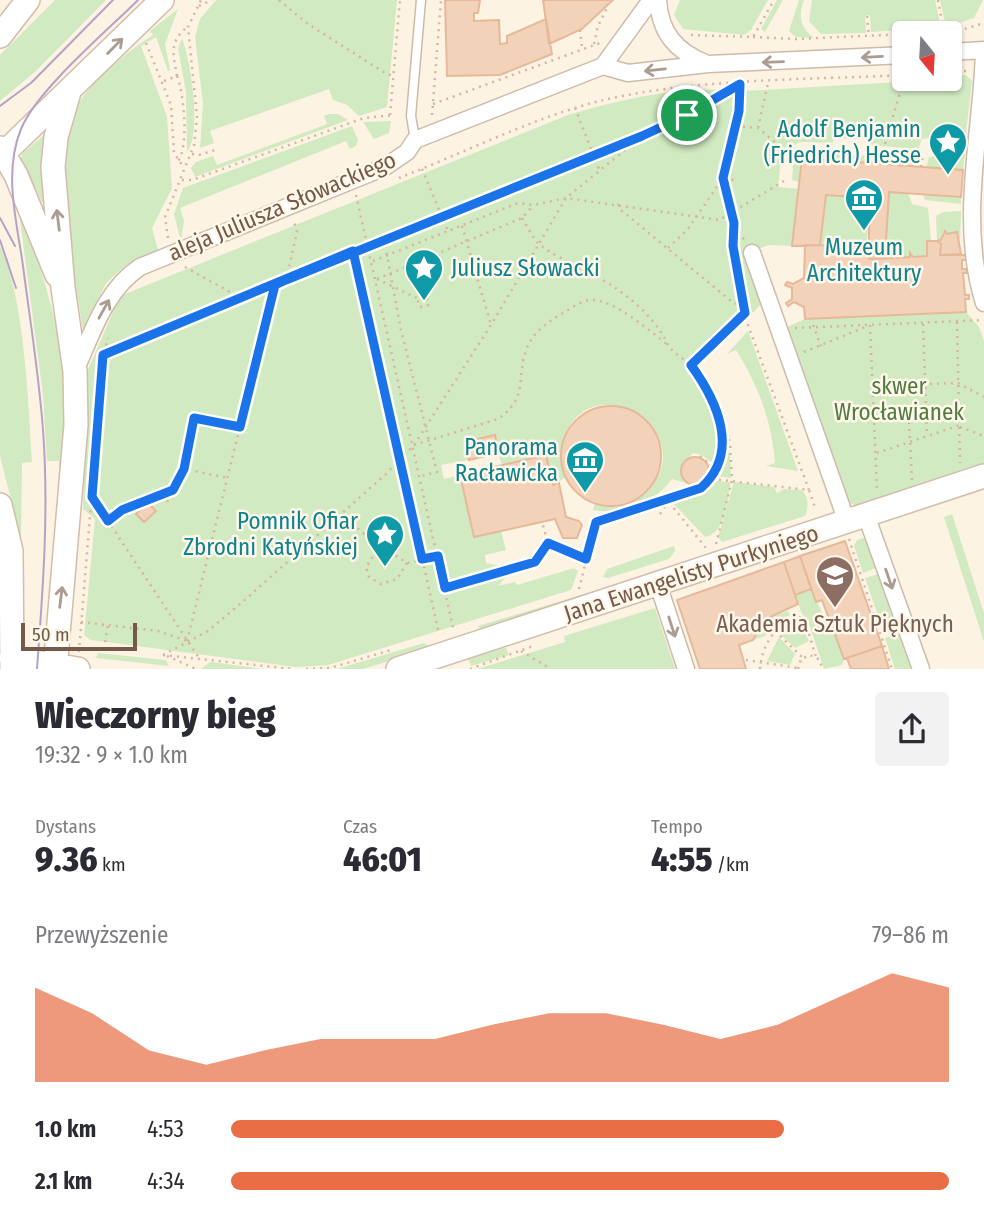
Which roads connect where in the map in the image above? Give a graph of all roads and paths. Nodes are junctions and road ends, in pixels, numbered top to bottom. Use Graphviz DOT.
graph roads {
  1 [pos="27,0"];
  2 [pos="162,0"];
  3 [pos="201,0"];
  4 [pos="212,0"];
  5 [pos="279,0"];
  6 [pos="400,0"];
  7 [pos="421,0"];
  8 [pos="442,0"];
  9 [pos="651,0"];
  10 [pos="658,0"];
  11 [pos="774,0"];
  12 [pos="938,0"];
  13 [pos="198,6"];
  14 [pos="607,8"];
  15 [pos="0,10"];
  16 [pos="867,16"];
  17 [pos="942,21"];
  18 [pos="0,23"];
  19 [pos="984,23"];
  20 [pos="188,27"];
  21 [pos="580,30"];
  22 [pos="962,30"];
  23 [pos="690,35"];
  24 [pos="892,35"];
  25 [pos="0,36"];
  26 [pos="753,37"];
  27 [pos="869,37"];
  28 [pos="146,43"];
  29 [pos="582,48"];
  30 [pos="984,50"];
  31 [pos="962,51"];
  32 [pos="892,56"];
  33 [pos="708,64"];
  34 [pos="603,66"];
  35 [pos="393,75"];
  36 [pos="177,76"];
  37 [pos="892,76"];
  38 [pos="164,81"];
  39 [pos="768,82"];
  40 [pos="740,84"];
  41 [pos="900,91"];
  42 [pos="68,92"];
  43 [pos="433,104"];
  44 [pos="575,108"];
  45 [pos="432,115"];
  46 [pos="736,126"];
  47 [pos="758,128"];
  48 [pos="642,136"];
  49 [pos="415,140"];
  50 [pos="215,150"];
  51 [pos="1,153"];
  52 [pos="788,153"];
  53 [pos="192,154"];
  54 [pos="593,154"];
  55 [pos="923,154"];
  56 [pos="178,161"];
  57 [pos="879,164"];
  58 [pos="921,167"];
  59 [pos="184,169"];
  60 [pos="422,169"];
  61 [pos="599,169"];
  62 [pos="723,178"];
  63 [pos="180,180"];
  64 [pos="738,181"];
  65 [pos="784,181"];
  66 [pos="389,182"];
  67 [pos="367,191"];
  68 [pos="566,198"];
  69 [pos="618,204"];
  70 [pos="534,205"];
  71 [pos="730,214"];
  72 [pos="442,215"];
  73 [pos="696,217"];
  74 [pos="522,218"];
  75 [pos="293,221"];
  76 [pos="734,223"];
  77 [pos="462,226"];
  78 [pos="448,231"];
  79 [pos="168,237"];
  80 [pos="384,238"];
  81 [pos="466,240"];
  82 [pos="538,243"];
  83 [pos="368,244"];
  84 [pos="668,248"];
  85 [pos="353,251"];
  86 [pos="751,253"];
  87 [pos="387,256"];
  88 [pos="373,261"];
  89 [pos="184,266"];
  90 [pos="390,273"];
  91 [pos="377,279"];
  92 [pos="286,280"];
  93 [pos="275,285"];
  94 [pos="393,286"];
  95 [pos="63,288"];
  96 [pos="240,298"];
  97 [pos="417,298"];
  98 [pos="984,303"];
  99 [pos="741,306"];
  100 [pos="745,313"];
  101 [pos="983,321"];
  102 [pos="957,323"];
  103 [pos="923,324"];
  104 [pos="492,325"];
  105 [pos="813,325"];
  106 [pos="869,325"];
  107 [pos="984,329"];
  108 [pos="110,331"];
  109 [pos="779,332"];
  110 [pos="669,346"];
  111 [pos="821,346"];
  112 [pos="103,355"];
  113 [pos="788,357"];
  114 [pos="691,365"];
  115 [pos="75,371"];
  116 [pos="958,383"];
  117 [pos="925,384"];
  118 [pos="874,386"];
  119 [pos="984,397"];
  120 [pos="719,410"];
  121 [pos="909,422"];
  122 [pos="960,426"];
  123 [pos="240,427"];
  124 [pos="426,428"];
  125 [pos="927,436"];
  126 [pos="984,436"];
  127 [pos="429,440"];
  128 [pos="910,442"];
  129 [pos="414,444"];
  130 [pos="876,454"];
  131 [pos="700,456"];
  132 [pos="400,460"];
  133 [pos="961,467"];
  134 [pos="715,468"];
  135 [pos="184,469"];
  136 [pos="421,476"];
  137 [pos="984,476"];
  138 [pos="228,478"];
  139 [pos="712,478"];
  140 [pos="732,480"];
  141 [pos="913,483"];
  142 [pos="173,490"];
  143 [pos="809,490"];
  144 [pos="92,497"];
  145 [pos="668,501"];
  146 [pos="167,502"];
  147 [pos="0,505"];
  148 [pos="342,514"];
  149 [pos="818,514"];
  150 [pos="659,516"];
  151 [pos="859,517"];
  152 [pos="108,521"];
  153 [pos="542,522"];
  154 [pos="548,543"];
  155 [pos="716,547"];
  156 [pos="707,550"];
  157 [pos="382,554"];
  158 [pos="438,556"];
  159 [pos="422,559"];
  160 [pos="586,559"];
  161 [pos="407,563"];
  162 [pos="658,584"];
  163 [pos="445,588"];
  164 [pos="578,593"];
  165 [pos="80,622"];
  166 [pos="108,625"];
  167 [pos="454,630"];
  168 [pos="775,631"];
  169 [pos="428,639"];
  170 [pos="187,641"];
  171 [pos="80,646"];
  172 [pos="104,649"];
  173 [pos="521,651"];
  174 [pos="163,655"];
  175 [pos="816,657"];
  176 [pos="6,658"];
  177 [pos="803,658"];
  178 [pos="199,659"];
  179 [pos="396,659"];
  180 [pos="746,660"];
  181 [pos="760,662"];
  182 [pos="55,667"];
  183 [pos="798,668"];
  184 [pos="78,669"];
  185 [pos="196,669"];
  186 [pos="292,669"];
  187 [pos="306,669"];
  188 [pos="551,669"];
  189 [pos="686,669"];
  190 [pos="760,669"];
  191 [pos="822,669"];
  192 [pos="892,669"];
  193 [pos="921,669"];
  1 -- 15 [label="main road"];
  1 -- 18 [label="main road"];
  1 -- 25 [label="main road"];
  42 -- 2 [label="main road, one-way"];
  3 -- 13 [label="path"];
  4 -- 13 [label="path"];
  5 -- 35 [label="path"];
  6 -- 35 [label="path"];
  7 -- 49 [label="lane"];
  8 -- 43 [label="path"];
  9 -- 34 [label="street"];
  10 -- 33 [label="street"];
  11 -- 26 [label="path"];
  12 -- 17 [label="path"];
  13 -- 20 [label="path"];
  14 -- 29 [label="path"];
  16 -- 27 [label="path"];
  19 -- 22 [label="path"];
  20 -- 36 [label="path"];
  20 -- 53 [label="path"];
  21 -- 29 [label="path"];
  23 -- 26 [label="path"];
  24 -- 27 [label="path"];
  26 -- 27 [label="path"];
  28 -- 38 [label="path"];
  29 -- 43 [label="path"];
  30 -- 31 [label="street"];
  30 -- 98 [label="street"];
  32 -- 33 [label="street, one-way"];
  33 -- 34 [label="street, one-way"];
  34 -- 49 [label="street, aleja Juliusza Słowackiego"];
  35 -- 63 [label="path"];
  36 -- 38 [label="path"];
  36 -- 56 [label="path"];
  37 -- 39 [label="path"];
  38 -- 56 [label="path"];
  39 -- 40 [label="path"];
  39 -- 47 [label="path"];
  40 -- 44 [label="path"];
  40 -- 46 [label="path"];
  40 -- 48 [label="path"];
  41 -- 57 [label="path"];
  42 -- 51 [label="main road"];
  95 -- 42 [label="main road, one-way"];
  43 -- 45 [label="path"];
  44 -- 54 [label="path"];
  44 -- 60 [label="path"];
  46 -- 47 [label="path"];
  46 -- 62 [label="path"];
  47 -- 52 [label="path"];
  48 -- 54 [label="path"];
  48 -- 61 [label="path"];
  115 -- 49 [label="street, aleja Juliusza Słowackiego, one-way"];
  50 -- 53 [label="path"];
  51 -- 95 [label="main road"];
  53 -- 59 [label="path"];
  54 -- 61 [label="path"];
  54 -- 72 [label="path"];
  55 -- 58 [label="path"];
  56 -- 59 [label="path"];
  59 -- 63 [label="path"];
  60 -- 66 [label="path"];
  60 -- 72 [label="path"];
  61 -- 68 [label="path"];
  62 -- 64 [label="path"];
  62 -- 71 [label="path"];
  62 -- 73 [label="path"];
  63 -- 79 [label="path"];
  65 -- 71 [label="path"];
  67 -- 83 [label="path"];
  68 -- 69 [label="path"];
  68 -- 70 [label="path"];
  68 -- 82 [label="path"];
  69 -- 73 [label="path"];
  69 -- 84 [label="path"];
  70 -- 74 [label="path"];
  70 -- 77 [label="path"];
  71 -- 73 [label="path"];
  71 -- 76 [label="path"];
  72 -- 78 [label="path"];
  72 -- 80 [label="path"];
  73 -- 84 [label="path"];
  74 -- 81 [label="path"];
  74 -- 82 [label="path"];
  75 -- 92 [label="path"];
  76 -- 86 [label="path"];
  76 -- 99 [label="path"];
  77 -- 78 [label="path"];
  77 -- 81 [label="path"];
  78 -- 87 [label="path"];
  80 -- 83 [label="path"];
  80 -- 87 [label="path"];
  81 -- 90 [label="path"];
  81 -- 104 [label="path"];
  82 -- 104 [label="path"];
  82 -- 110 [label="path"];
  83 -- 85 [label="path"];
  83 -- 88 [label="path"];
  84 -- 99 [label="path"];
  85 -- 92 [label="path"];
  85 -- 132 [label="path"];
  86 -- 109 [label="street"];
  87 -- 88 [label="path"];
  87 -- 90 [label="path"];
  88 -- 91 [label="path"];
  89 -- 96 [label="path"];
  90 -- 91 [label="path"];
  90 -- 94 [label="path"];
  91 -- 94 [label="path"];
  91 -- 129 [label="path"];
  92 -- 93 [label="path"];
  93 -- 96 [label="path"];
  93 -- 123 [label="path"];
  94 -- 97 [label="path"];
  94 -- 124 [label="path"];
  95 -- 115 [label="main road"];
  96 -- 112 [label="path"];
  99 -- 100 [label="path"];
  100 -- 114 [label="path"];
  100 -- 143 [label="path"];
  101 -- 102 [label="path"];
  101 -- 107 [label="path"];
  102 -- 103 [label="path"];
  102 -- 116 [label="path"];
  103 -- 106 [label="path"];
  103 -- 117 [label="path"];
  104 -- 124 [label="path"];
  105 -- 106 [label="path"];
  105 -- 109 [label="path"];
  105 -- 111 [label="path"];
  106 -- 111 [label="path"];
  106 -- 118 [label="path"];
  108 -- 112 [label="path"];
  109 -- 113 [label="street"];
  110 -- 114 [label="path"];
  110 -- 127 [label="path"];
  111 -- 113 [label="path"];
  112 -- 144 [label="path"];
  113 -- 151 [label="street"];
  114 -- 120 [label="path"];
  182 -- 115 [label="main road, one-way"];
  116 -- 117 [label="path"];
  116 -- 119 [label="path"];
  116 -- 122 [label="path"];
  117 -- 118 [label="path"];
  117 -- 125 [label="path"];
  118 -- 130 [label="path"];
  120 -- 134 [label="path"];
  120 -- 140 [label="path"];
  121 -- 128 [label="path"];
  122 -- 125 [label="path"];
  122 -- 126 [label="path"];
  122 -- 133 [label="path"];
  123 -- 135 [label="path"];
  123 -- 138 [label="path"];
  124 -- 127 [label="path"];
  124 -- 129 [label="path"];
  125 -- 128 [label="path"];
  127 -- 129 [label="path"];
  127 -- 136 [label="path"];
  128 -- 130 [label="path"];
  128 -- 141 [label="path"];
  129 -- 132 [label="path"];
  129 -- 136 [label="path"];
  130 -- 151 [label="path"];
  131 -- 134 [label="path"];
  132 -- 148 [label="path"];
  132 -- 159 [label="path"];
  134 -- 139 [label="path"];
  135 -- 138 [label="path"];
  135 -- 142 [label="path"];
  136 -- 158 [label="path"];
  137 -- 151 [label="main road, Jana Ewangelisty Purkyniego"];
  138 -- 170 [label="path"];
  139 -- 140 [label="path"];
  139 -- 145 [label="path"];
  140 -- 143 [label="path"];
  140 -- 155 [label="path"];
  142 -- 146 [label="path"];
  142 -- 152 [label="path"];
  143 -- 149 [label="path"];
  144 -- 152 [label="path"];
  144 -- 165 [label="path"];
  145 -- 150 [label="path"];
  145 -- 156 [label="path"];
  145 -- 160 [label="path"];
  147 -- 176 [label="main road"];
  148 -- 157 [label="path"];
  148 -- 170 [label="path"];
  151 -- 162 [label="main road, Jana Ewangelisty Purkyniego"];
  151 -- 192 [label="path"];
  151 -- 193 [label="street, one-way"];
  152 -- 170 [label="path"];
  153 -- 154 [label="path"];
  154 -- 160 [label="path"];
  154 -- 163 [label="path"];
  157 -- 161 [label="path"];
  157 -- 161 [label="path"];
  158 -- 159 [label="path"];
  158 -- 163 [label="path"];
  159 -- 161 [label="path"];
  159 -- 169 [label="path"];
  160 -- 164 [label="path"];
  162 -- 179 [label="main road, Jana Ewangelisty Purkyniego"];
  162 -- 189 [label="street, one-way"];
  163 -- 167 [label="path"];
  165 -- 166 [label="path"];
  165 -- 171 [label="path"];
  166 -- 170 [label="path"];
  166 -- 172 [label="path"];
  168 -- 175 [label="path"];
  168 -- 177 [label="path"];
  168 -- 181 [label="path"];
  170 -- 174 [label="path"];
  170 -- 178 [label="path"];
  173 -- 188 [label="path"];
  174 -- 178 [label="path"];
  174 -- 185 [label="path"];
  175 -- 177 [label="path"];
  175 -- 191 [label="path"];
  176 -- 182 [label="main road"];
  177 -- 183 [label="path"];
  178 -- 186 [label="path"];
  179 -- 187 [label="path"];
  180 -- 181 [label="path"];
  181 -- 183 [label="path"];
  181 -- 190 [label="path"];
  182 -- 184 [label="main road"];
}
